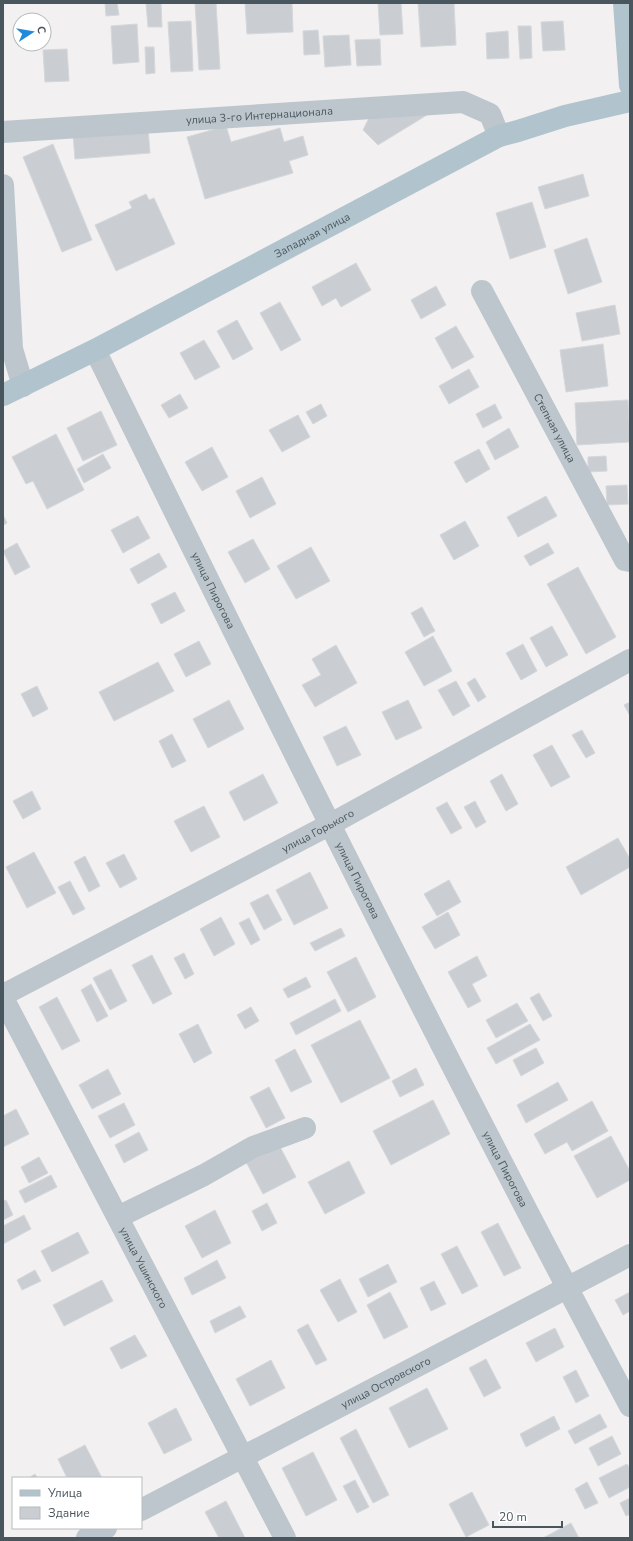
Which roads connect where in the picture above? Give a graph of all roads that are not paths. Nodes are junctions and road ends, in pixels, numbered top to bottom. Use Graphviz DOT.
graph roads {
  1 [pos="624,3"];
  2 [pos="630,85"];
  3 [pos="630,100"];
  4 [pos="3,132"];
  5 [pos="499,136"];
  6 [pos="3,185"];
  7 [pos="482,291"];
  8 [pos="95,350"];
  9 [pos="23,386"];
  10 [pos="3,396"];
  11 [pos="630,561"];
  12 [pos="630,660"];
  13 [pos="329,825"];
  14 [pos="3,996"];
  15 [pos="305,1128"];
  16 [pos="118,1217"];
  17 [pos="630,1255"];
  18 [pos="567,1288"];
  19 [pos="630,1406"];
  20 [pos="243,1456"];
  21 [pos="142,1509"];
  22 [pos="104,1529"];
  23 [pos="87,1538"];
  24 [pos="285,1538"];
  1 -- 2 [label="main road"];
  3 -- 5 [label="main road, Западная улица"];
  4 -- 5 [label="street, улица 3-го Интернационала"];
  5 -- 8 [label="main road, Западная улица"];
  6 -- 9 [label="street"];
  7 -- 11 [label="street, Степная улица"];
  8 -- 9 [label="main road, Западная улица"];
  8 -- 13 [label="street, улица Пирогова"];
  9 -- 10 [label="main road, Западная улица"];
  12 -- 13 [label="street, улица Горького"];
  13 -- 14 [label="street, улица Горького"];
  13 -- 18 [label="street, улица Пирогова"];
  14 -- 16 [label="street, улица Ушинского"];
  15 -- 16 [label="street"];
  16 -- 20 [label="street, улица Ушинского"];
  17 -- 18 [label="street, улица Островского"];
  18 -- 19 [label="street, улица Пирогова"];
  18 -- 20 [label="street, улица Островского"];
  20 -- 21 [label="street, улица Островского"];
  20 -- 24 [label="street, улица Ушинского"];
  22 -- 23 [label="street"];
}
